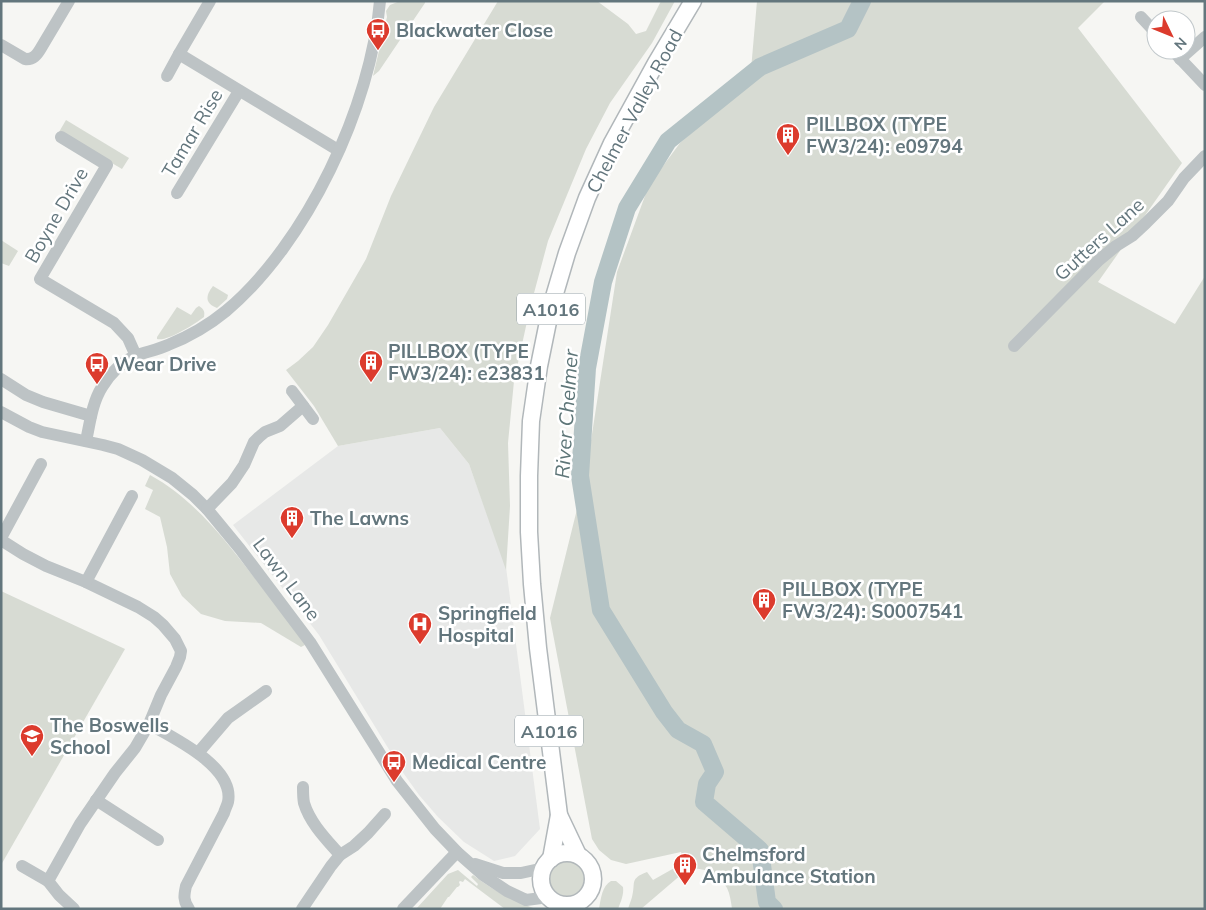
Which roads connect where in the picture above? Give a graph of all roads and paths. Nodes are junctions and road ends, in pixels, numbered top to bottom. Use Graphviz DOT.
graph roads {
  1 [pos="69,1"];
  2 [pos="210,1"];
  3 [pos="380,1"];
  4 [pos="693,1"];
  5 [pos="1141,17"];
  6 [pos="1146,22"];
  7 [pos="1,45"];
  8 [pos="179,54"];
  9 [pos="1182,60"];
  10 [pos="167,76"];
  11 [pos="1205,85"];
  12 [pos="239,91"];
  13 [pos="61,137"];
  14 [pos="338,150"];
  15 [pos="1205,156"];
  16 [pos="178,193"];
  17 [pos="1014,346"];
  18 [pos="136,356"];
  19 [pos="1,379"];
  20 [pos="292,391"];
  21 [pos="303,406"];
  22 [pos="1,412"];
  23 [pos="91,416"];
  24 [pos="313,419"];
  25 [pos="86,441"];
  26 [pos="41,464"];
  27 [pos="132,496"];
  28 [pos="207,509"];
  29 [pos="1,539"];
  30 [pos="86,582"];
  31 [pos="266,691"];
  32 [pos="149,724"];
  33 [pos="198,752"];
  34 [pos="303,786"];
  35 [pos="96,800"];
  36 [pos="385,814"];
  37 [pos="559,815"];
  38 [pos="158,840"];
  39 [pos="457,852"];
  40 [pos="578,855"];
  41 [pos="340,856"];
  42 [pos="468,862"];
  43 [pos="547,864"];
  44 [pos="22,866"];
  45 [pos="48,881"];
  46 [pos="590,892"];
  47 [pos="554,902"];
  48 [pos="74,909"];
  49 [pos="189,909"];
  50 [pos="302,909"];
  51 [pos="403,909"];
  52 [pos="591,909"];
  1 -- 7 [label="street"];
  2 -- 8 [label="street"];
  3 -- 14 [label="street"];
  4 -- 37 [label="main road, Chelmer Valley Road / A1016"];
  5 -- 6 [label="street"];
  8 -- 10 [label="street"];
  8 -- 12 [label="street, Tamar Rise"];
  9 -- 11 [label="street"];
  12 -- 14 [label="street, Tamar Rise"];
  12 -- 16 [label="street, Tamar Rise"];
  13 -- 18 [label="street, Boyne Drive"];
  14 -- 18 [label="street"];
  15 -- 17 [label="street, Gutters Lane"];
  18 -- 23 [label="street"];
  19 -- 23 [label="street"];
  20 -- 21 [label="street"];
  21 -- 24 [label="street"];
  21 -- 28 [label="street"];
  22 -- 25 [label="street, Lawn Lane"];
  23 -- 25 [label="street"];
  25 -- 28 [label="street, Lawn Lane"];
  26 -- 29 [label="street"];
  27 -- 30 [label="street"];
  28 -- 39 [label="street, Lawn Lane"];
  29 -- 30 [label="street"];
  30 -- 32 [label="street"];
  31 -- 33 [label="street"];
  32 -- 33 [label="street"];
  32 -- 35 [label="street"];
  33 -- 49 [label="street"];
  34 -- 41 [label="street"];
  35 -- 38 [label="street"];
  35 -- 45 [label="street"];
  36 -- 41 [label="street"];
  37 -- 40 [label="main road, Chelmer Valley Road / A1016"];
  37 -- 43 [label="main road, Chelmer Valley Road / A1016"];
  39 -- 42 [label="street, Lawn Lane"];
  39 -- 51 [label="street"];
  40 -- 43 [label="main road"];
  40 -- 46 [label="main road, A1016"];
  41 -- 50 [label="street"];
  42 -- 43 [label="street, Lawn Lane"];
  42 -- 47 [label="street, Lawn Lane"];
  43 -- 47 [label="main road, A1016"];
  44 -- 45 [label="street"];
  45 -- 48 [label="street"];
  46 -- 47 [label="main road"];
  46 -- 52 [label="main road, A1016"];
}
